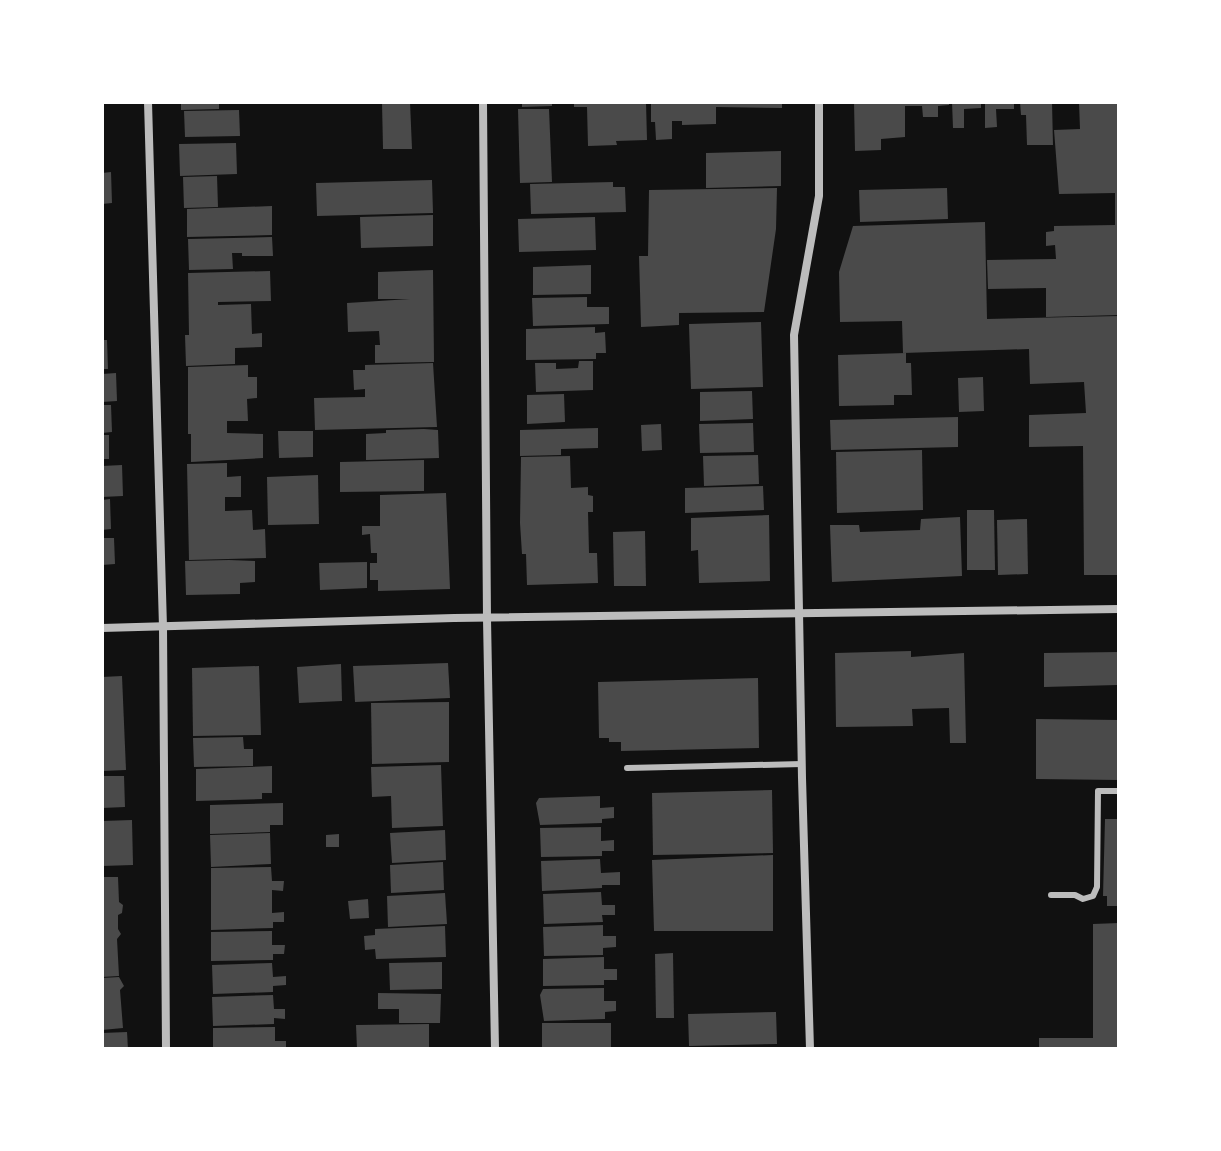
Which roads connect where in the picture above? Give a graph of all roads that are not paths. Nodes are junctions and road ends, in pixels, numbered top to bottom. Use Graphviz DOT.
graph roads {
  1 [pos="148,102"];
  2 [pos="483,102"];
  3 [pos="819,102"];
  4 [pos="1119,609"];
  5 [pos="799,613"];
  6 [pos="487,619"];
  7 [pos="163,627"];
  8 [pos="102,628"];
  9 [pos="802,764"];
  10 [pos="627,768"];
  11 [pos="1119,791"];
  12 [pos="1051,895"];
  13 [pos="166,1049"];
  14 [pos="495,1049"];
  15 [pos="810,1049"];
  1 -- 7 [label="street"];
  2 -- 6 [label="street"];
  3 -- 5 [label="street"];
  4 -- 5 [label="street"];
  5 -- 6 [label="street"];
  5 -- 9 [label="street"];
  6 -- 7 [label="street"];
  6 -- 14 [label="street"];
  7 -- 8 [label="street"];
  7 -- 13 [label="street"];
  9 -- 10 [label="lane"];
  9 -- 15 [label="street"];
  11 -- 12 [label="lane"];
}
